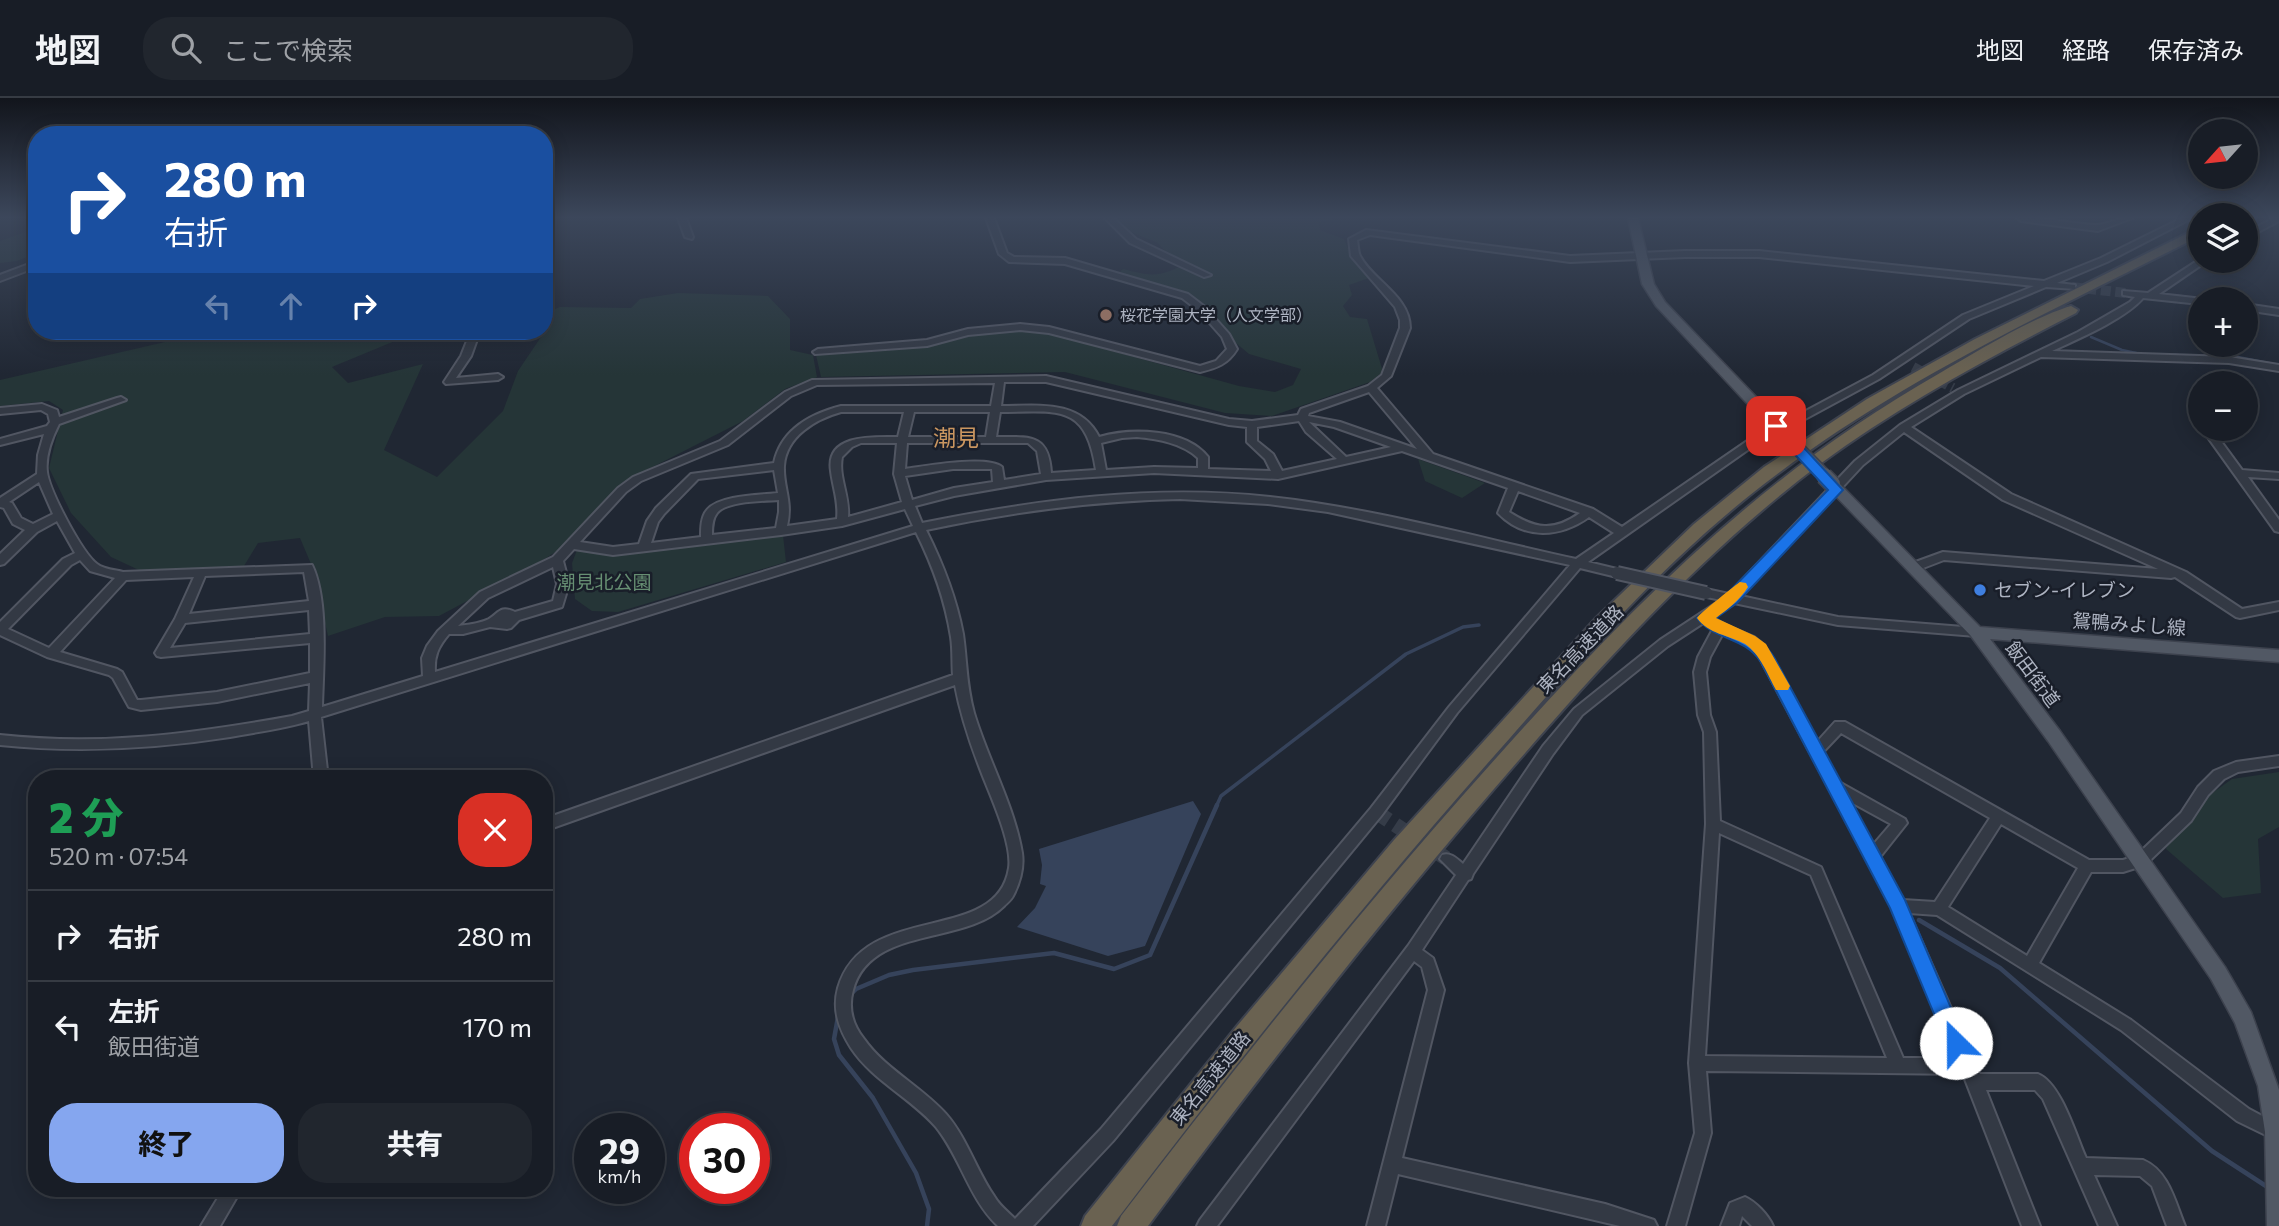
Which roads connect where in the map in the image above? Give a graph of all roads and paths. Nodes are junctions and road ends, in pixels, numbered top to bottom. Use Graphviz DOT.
graph roads {
  1 [pos="19,271"];
  2 [pos="1098,271"];
  3 [pos="1198,271"];
  4 [pos="1368,271"];
  5 [pos="1645,271"];
  6 [pos="1929,271"];
  7 [pos="2075,271"];
  8 [pos="2120,271"];
  9 [pos="2148,271"];
  10 [pos="2187,271"];
  11 [pos="1207,275"];
  12 [pos="0,278"];
  13 [pos="2045,282"];
  14 [pos="2072,287"];
  15 [pos="2126,293"];
  16 [pos="2146,296"];
  17 [pos="2188,300"];
  18 [pos="2258,309"];
  19 [pos="2279,312"];
  20 [pos="472,340"];
  21 [pos="818,352"];
  22 [pos="2037,353"];
  23 [pos="1899,360"];
  24 [pos="1913,367"];
  25 [pos="2279,368"];
  26 [pos="498,377"];
  27 [pos="1000,379"];
  28 [pos="1371,388"];
  29 [pos="121,400"];
  30 [pos="910,410"];
  31 [pos="996,410"];
  32 [pos="0,411"];
  33 [pos="1302,418"];
  34 [pos="1252,424"];
  35 [pos="53,425"];
  36 [pos="1776,426"];
  37 [pos="1903,427"];
  38 [pos="991,439"];
  39 [pos="902,440"];
  40 [pos="1097,441"];
  41 [pos="2215,441"];
  42 [pos="0,442"];
  43 [pos="1403,447"];
  44 [pos="1428,455"];
  45 [pos="1343,460"];
  46 [pos="779,466"];
  47 [pos="1202,470"];
  48 [pos="1101,471"];
  49 [pos="900,473"];
  50 [pos="2238,473"];
  51 [pos="43,475"];
  52 [pos="1278,476"];
  53 [pos="2279,476"];
  54 [pos="1046,477"];
  55 [pos="999,484"];
  56 [pos="1515,485"];
  57 [pos="1834,487"];
  58 [pos="782,496"];
  59 [pos="0,503"];
  60 [pos="909,504"];
  61 [pos="1589,512"];
  62 [pos="59,515"];
  63 [pos="842,522"];
  64 [pos="921,527"];
  65 [pos="2279,527"];
  66 [pos="33,529"];
  67 [pos="781,531"];
  68 [pos="1621,532"];
  69 [pos="706,538"];
  70 [pos="574,545"];
  71 [pos="644,546"];
  72 [pos="82,555"];
  73 [pos="557,560"];
  74 [pos="0,561"];
  75 [pos="1577,564"];
  76 [pos="1914,567"];
  77 [pos="201,573"];
  78 [pos="2182,575"];
  79 [pos="123,576"];
  80 [pos="1706,593"];
  81 [pos="1731,599"];
  82 [pos="314,605"];
  83 [pos="2279,606"];
  84 [pos="1704,618"];
  85 [pos="181,619"];
  86 [pos="1720,628"];
  87 [pos="0,629"];
  88 [pos="446,630"];
  89 [pos="1976,632"];
  90 [pos="315,638"];
  91 [pos="51,654"];
  92 [pos="2279,656"];
  93 [pos="315,677"];
  94 [pos="429,678"];
  95 [pos="960,678"];
  96 [pos="315,715"];
  97 [pos="0,740"];
  98 [pos="1815,752"];
  99 [pos="2279,761"];
  100 [pos="320,770"];
  101 [pos="1833,785"];
  102 [pos="1999,816"];
  103 [pos="553,822"];
  104 [pos="1713,824"];
  105 [pos="1873,855"];
  106 [pos="1447,859"];
  107 [pos="2140,861"];
  108 [pos="2087,866"];
  109 [pos="1466,875"];
  110 [pos="1899,906"];
  111 [pos="1939,909"];
  112 [pos="1413,951"];
  113 [pos="2030,964"];
  114 [pos="1697,1063"];
  115 [pos="1898,1064"];
  116 [pos="1966,1066"];
  117 [pos="1975,1082"];
  118 [pos="2276,1132"];
  119 [pos="1392,1164"];
  120 [pos="2081,1166"];
  121 [pos="228,1197"];
  122 [pos="2279,1206"];
  123 [pos="210,1226"];
  124 [pos="1010,1226"];
  125 [pos="1021,1226"];
  126 [pos="1095,1226"];
  127 [pos="1131,1226"];
  128 [pos="1206,1226"];
  129 [pos="1376,1226"];
  130 [pos="1648,1226"];
  131 [pos="1676,1226"];
  132 [pos="1730,1226"];
  133 [pos="1764,1226"];
  134 [pos="2031,1226"];
  135 [pos="2108,1226"];
  136 [pos="2176,1226"];
  137 [pos="2278,1226"];
  1 -- 12 [label="street"];
  2 -- 21 [label="street"];
  3 -- 11 [label="street"];
  4 -- 28 [label="street"];
  5 -- 36 [label="main road, 飯田街道"];
  6 -- 13 [label="street"];
  7 -- 13 [label="street"];
  8 -- 126 [label="highway, 東名高速道路"];
  9 -- 127 [label="highway, 東名高速道路"];
  10 -- 16 [label="street"];
  13 -- 14 [label="street"];
  13 -- 23 [label="street"];
  15 -- 16 [label="street"];
  16 -- 17 [label="street"];
  16 -- 22 [label="street"];
  18 -- 19 [label="street"];
  20 -- 26 [label="street"];
  22 -- 25 [label="street"];
  22 -- 37 [label="street"];
  23 -- 24 [label="street"];
  23 -- 36 [label="street"];
  27 -- 31 [label="street"];
  27 -- 34 [label="street"];
  27 -- 70 [label="street"];
  28 -- 33 [label="street"];
  28 -- 44 [label="street"];
  29 -- 35 [label="street"];
  30 -- 31 [label="street"];
  30 -- 39 [label="street"];
  30 -- 46 [label="street"];
  31 -- 38 [label="street"];
  31 -- 40 [label="street"];
  32 -- 35 [label="street"];
  33 -- 34 [label="street"];
  33 -- 43 [label="street"];
  33 -- 45 [label="street"];
  34 -- 52 [label="street"];
  35 -- 42 [label="street"];
  35 -- 51 [label="street"];
  36 -- 57 [label="main road, 飯田街道, bridge"];
  36 -- 68 [label="street"];
  37 -- 57 [label="street"];
  37 -- 78 [label="street"];
  38 -- 39 [label="street"];
  38 -- 54 [label="street"];
  39 -- 49 [label="street"];
  39 -- 63 [label="street"];
  40 -- 47 [label="street"];
  40 -- 48 [label="street"];
  41 -- 50 [label="street"];
  43 -- 44 [label="street"];
  43 -- 45 [label="street"];
  44 -- 56 [label="street"];
  45 -- 52 [label="street"];
  46 -- 58 [label="street"];
  46 -- 71 [label="street"];
  47 -- 48 [label="street"];
  47 -- 52 [label="street"];
  48 -- 54 [label="street"];
  49 -- 55 [label="street"];
  49 -- 60 [label="street"];
  50 -- 53 [label="street"];
  50 -- 65 [label="street"];
  51 -- 59 [label="street"];
  51 -- 62 [label="street"];
  54 -- 55 [label="street"];
  55 -- 60 [label="street"];
  56 -- 61 [label="street"];
  56 -- 61 [label="street"];
  57 -- 76 [label="main road, 飯田街道"];
  57 -- 81 [label="street"];
  58 -- 67 [label="street"];
  58 -- 69 [label="street"];
  59 -- 66 [label="street"];
  60 -- 63 [label="street"];
  60 -- 64 [label="street"];
  61 -- 68 [label="street"];
  62 -- 66 [label="street"];
  62 -- 72 [label="street"];
  63 -- 67 [label="street"];
  64 -- 75 [label="street"];
  64 -- 94 [label="street"];
  64 -- 95 [label="street"];
  66 -- 74 [label="street"];
  67 -- 69 [label="street"];
  68 -- 75 [label="street"];
  69 -- 71 [label="street"];
  70 -- 71 [label="street"];
  70 -- 73 [label="street"];
  72 -- 79 [label="street"];
  72 -- 87 [label="street"];
  73 -- 88 [label="street"];
  73 -- 88 [label="street"];
  75 -- 80 [label="street, bridge"];
  75 -- 125 [label="street"];
  76 -- 78 [label="street"];
  76 -- 89 [label="main road, 飯田街道"];
  77 -- 79 [label="street"];
  77 -- 82 [label="street"];
  77 -- 85 [label="street"];
  78 -- 83 [label="street"];
  79 -- 91 [label="street"];
  80 -- 81 [label="street"];
  81 -- 84 [label="street"];
  81 -- 89 [label="street"];
  82 -- 85 [label="street"];
  82 -- 90 [label="street"];
  84 -- 86 [label="street"];
  84 -- 109 [label="street"];
  85 -- 90 [label="street"];
  86 -- 98 [label="street"];
  86 -- 104 [label="street"];
  87 -- 91 [label="street"];
  88 -- 94 [label="street"];
  89 -- 92 [label="main road, 鴛鴨みよし線"];
  89 -- 107 [label="main road, 飯田街道"];
  90 -- 93 [label="street"];
  91 -- 93 [label="street"];
  93 -- 96 [label="street"];
  94 -- 96 [label="street"];
  95 -- 103 [label="street"];
  95 -- 124 [label="street"];
  96 -- 97 [label="street"];
  96 -- 100 [label="street"];
  98 -- 101 [label="street"];
  98 -- 102 [label="street"];
  99 -- 107 [label="street"];
  101 -- 105 [label="street"];
  101 -- 105 [label="street"];
  102 -- 108 [label="street"];
  102 -- 111 [label="street"];
  104 -- 114 [label="street"];
  104 -- 115 [label="street"];
  105 -- 110 [label="street"];
  106 -- 109 [label="street"];
  107 -- 108 [label="street"];
  107 -- 118 [label="main road, 飯田街道"];
  108 -- 113 [label="street"];
  109 -- 112 [label="street"];
  110 -- 111 [label="street"];
  110 -- 116 [label="street"];
  111 -- 113 [label="street"];
  112 -- 119 [label="street"];
  112 -- 128 [label="street"];
  113 -- 118 [label="street"];
  114 -- 115 [label="street"];
  114 -- 131 [label="street"];
  115 -- 116 [label="street"];
  116 -- 117 [label="street"];
  117 -- 120 [label="street"];
  117 -- 134 [label="street"];
  118 -- 122 [label="main road, 飯田街道"];
  119 -- 129 [label="street"];
  119 -- 130 [label="street"];
  120 -- 135 [label="street"];
  120 -- 136 [label="street"];
  121 -- 123 [label="street"];
  122 -- 137 [label="main road, 飯田街道"];
  132 -- 133 [label="street"];
}
